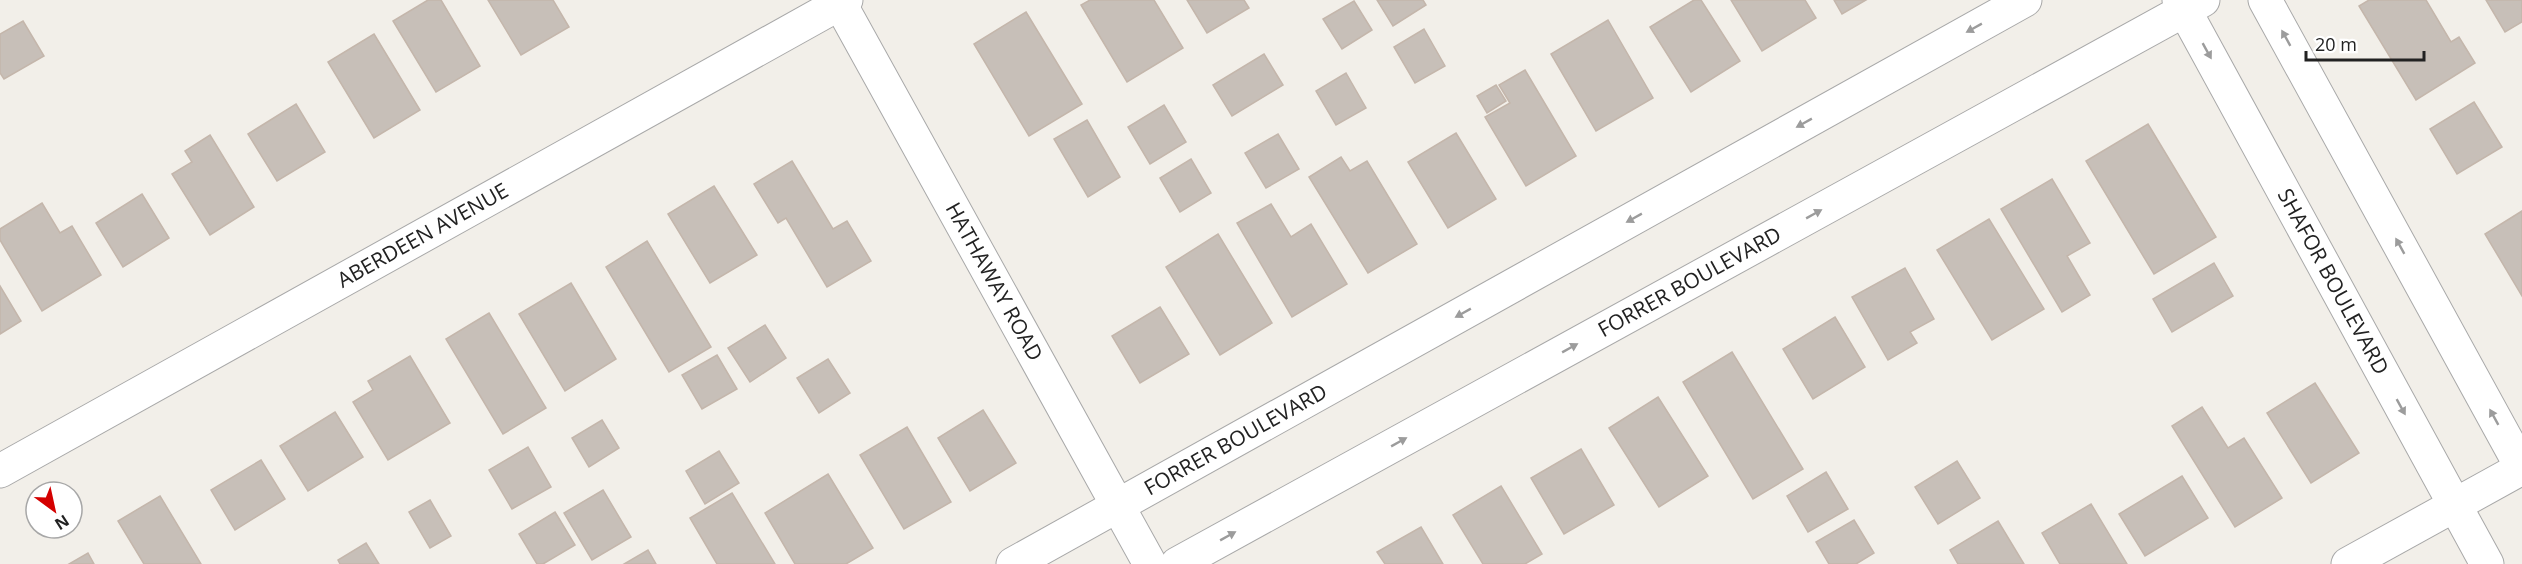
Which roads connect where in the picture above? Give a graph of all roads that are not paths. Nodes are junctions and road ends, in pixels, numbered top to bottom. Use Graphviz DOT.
graph roads {
  1 [pos="2025,0"];
  2 [pos="2265,0"];
  3 [pos="842,1"];
  4 [pos="2189,3"];
  5 [pos="2522,468"];
  6 [pos="0,471"];
  7 [pos="1118,505"];
  8 [pos="2454,505"];
  9 [pos="1013,564"];
  10 [pos="1150,564"];
  11 [pos="1177,564"];
  12 [pos="2348,564"];
  13 [pos="2487,564"];
  1 -- 7 [label="street, FORRER BOULEVARD, one-way"];
  5 -- 2 [label="street, one-way"];
  3 -- 6 [label="street, ABERDEEN AVENUE"];
  3 -- 7 [label="street, HATHAWAY ROAD"];
  4 -- 8 [label="street, SHAFOR BOULEVARD, one-way"];
  11 -- 4 [label="street, FORRER BOULEVARD, one-way"];
  5 -- 8 [label="street"];
  7 -- 9 [label="street, FORRER BOULEVARD"];
  7 -- 10 [label="street, HATHAWAY ROAD"];
  8 -- 12 [label="street"];
  8 -- 13 [label="street, SHAFOR BOULEVARD"];
}
